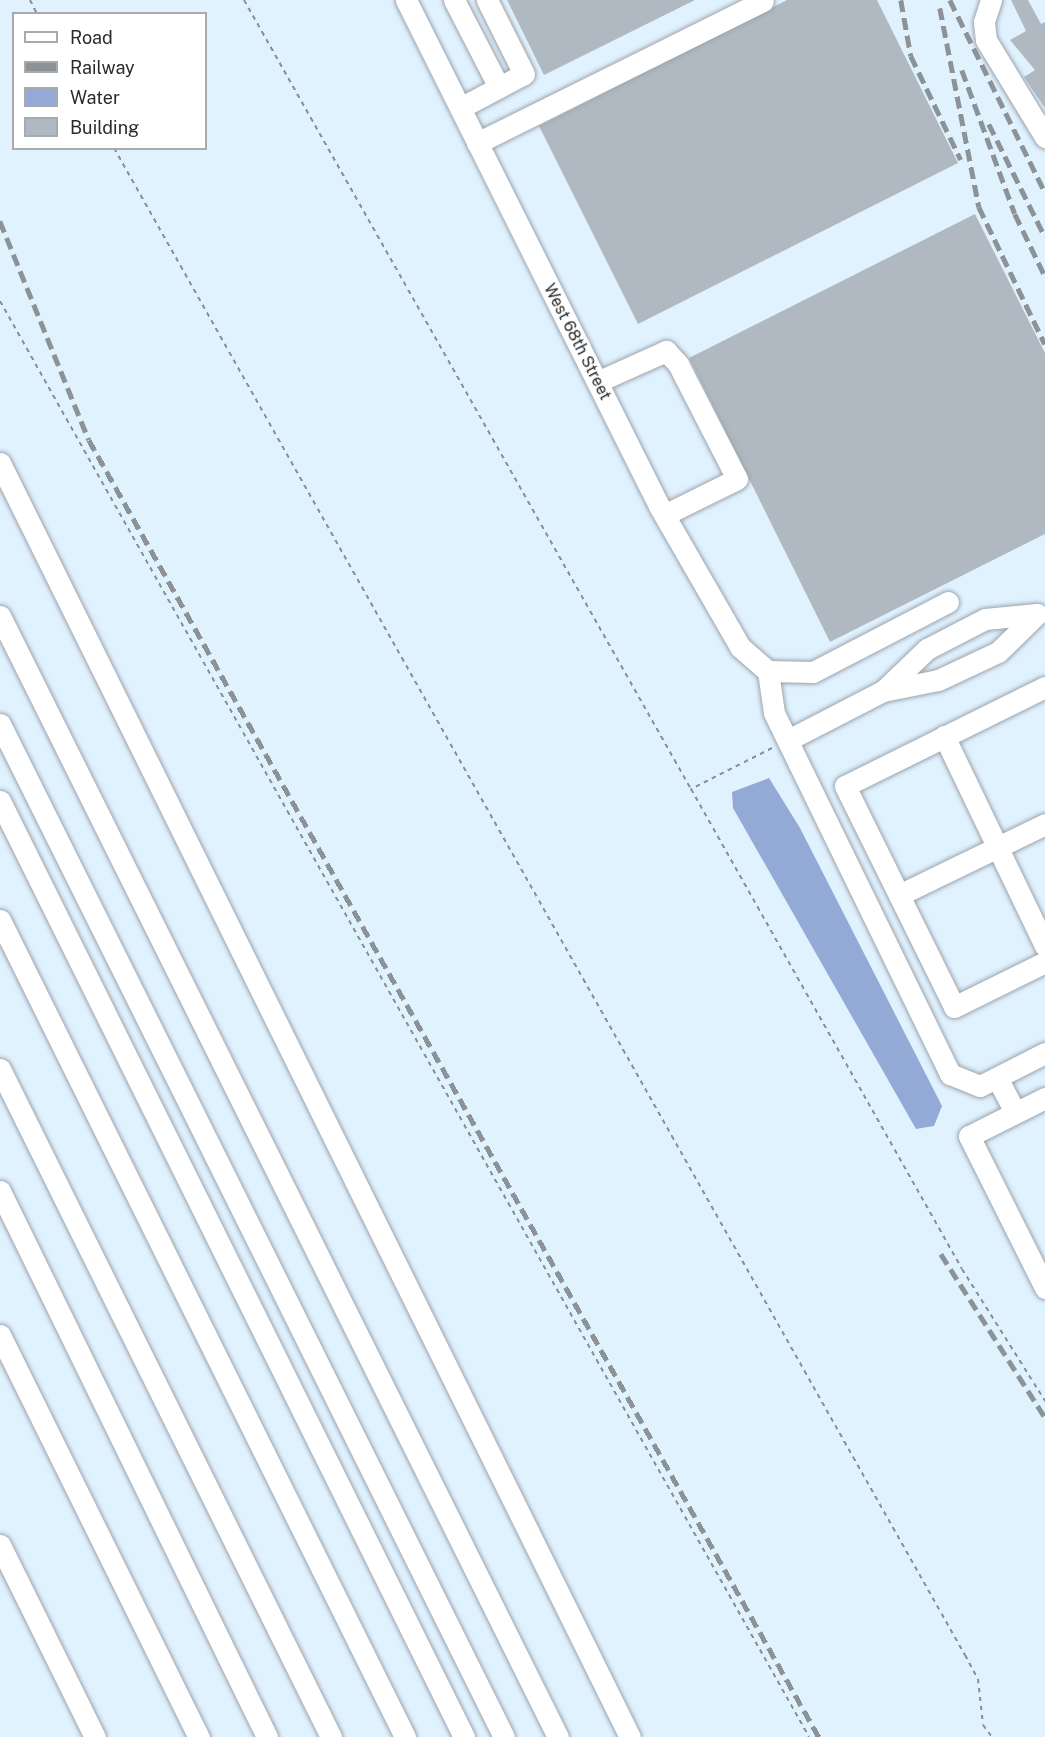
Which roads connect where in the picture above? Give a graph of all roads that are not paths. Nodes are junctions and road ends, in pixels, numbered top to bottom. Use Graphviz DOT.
graph roads {
  1 [pos="406,0"];
  2 [pos="454,0"];
  3 [pos="487,0"];
  4 [pos="991,0"];
  5 [pos="763,1"];
  6 [pos="499,87"];
  7 [pos="460,108"];
  8 [pos="1045,137"];
  9 [pos="477,143"];
  10 [pos="597,382"];
  11 [pos="2,474"];
  12 [pos="664,515"];
  13 [pos="948,602"];
  14 [pos="1041,612"];
  15 [pos="0,616"];
  16 [pos="768,671"];
  17 [pos="1045,687"];
  18 [pos="883,690"];
  19 [pos="0,724"];
  20 [pos="944,736"];
  21 [pos="788,740"];
  22 [pos="0,801"];
  23 [pos="1045,824"];
  24 [pos="998,847"];
  25 [pos="899,895"];
  26 [pos="0,920"];
  27 [pos="1045,946"];
  28 [pos="1045,962"];
  29 [pos="1045,1053"];
  30 [pos="0,1069"];
  31 [pos="997,1078"];
  32 [pos="1045,1098"];
  33 [pos="1015,1113"];
  34 [pos="0,1191"];
  35 [pos="1045,1288"];
  36 [pos="0,1335"];
  37 [pos="0,1545"];
  38 [pos="95,1737"];
  39 [pos="199,1737"];
  40 [pos="267,1737"];
  41 [pos="332,1737"];
  42 [pos="405,1737"];
  43 [pos="464,1737"];
  44 [pos="504,1737"];
  45 [pos="558,1737"];
  46 [pos="630,1737"];
  1 -- 7 [label="street, West 68th Street"];
  2 -- 6 [label="street"];
  3 -- 6 [label="street"];
  4 -- 8 [label="street"];
  5 -- 9 [label="street"];
  6 -- 7 [label="street"];
  7 -- 9 [label="street, West 68th Street"];
  9 -- 10 [label="street, West 68th Street"];
  10 -- 12 [label="street, West 68th Street"];
  10 -- 12 [label="street"];
  11 -- 46 [label="street"];
  12 -- 16 [label="street, West 68th Street"];
  13 -- 16 [label="street"];
  14 -- 18 [label="street"];
  14 -- 18 [label="street"];
  15 -- 45 [label="street"];
  16 -- 21 [label="street"];
  17 -- 20 [label="street"];
  18 -- 21 [label="street"];
  19 -- 44 [label="street"];
  20 -- 24 [label="street"];
  20 -- 25 [label="street"];
  21 -- 31 [label="street"];
  22 -- 43 [label="street"];
  23 -- 24 [label="street"];
  24 -- 25 [label="street"];
  24 -- 27 [label="street"];
  25 -- 28 [label="street"];
  26 -- 42 [label="street"];
  29 -- 31 [label="street"];
  30 -- 41 [label="street"];
  31 -- 33 [label="street"];
  32 -- 33 [label="street"];
  33 -- 35 [label="street"];
  34 -- 40 [label="street"];
  36 -- 39 [label="street"];
  37 -- 38 [label="street"];
}
